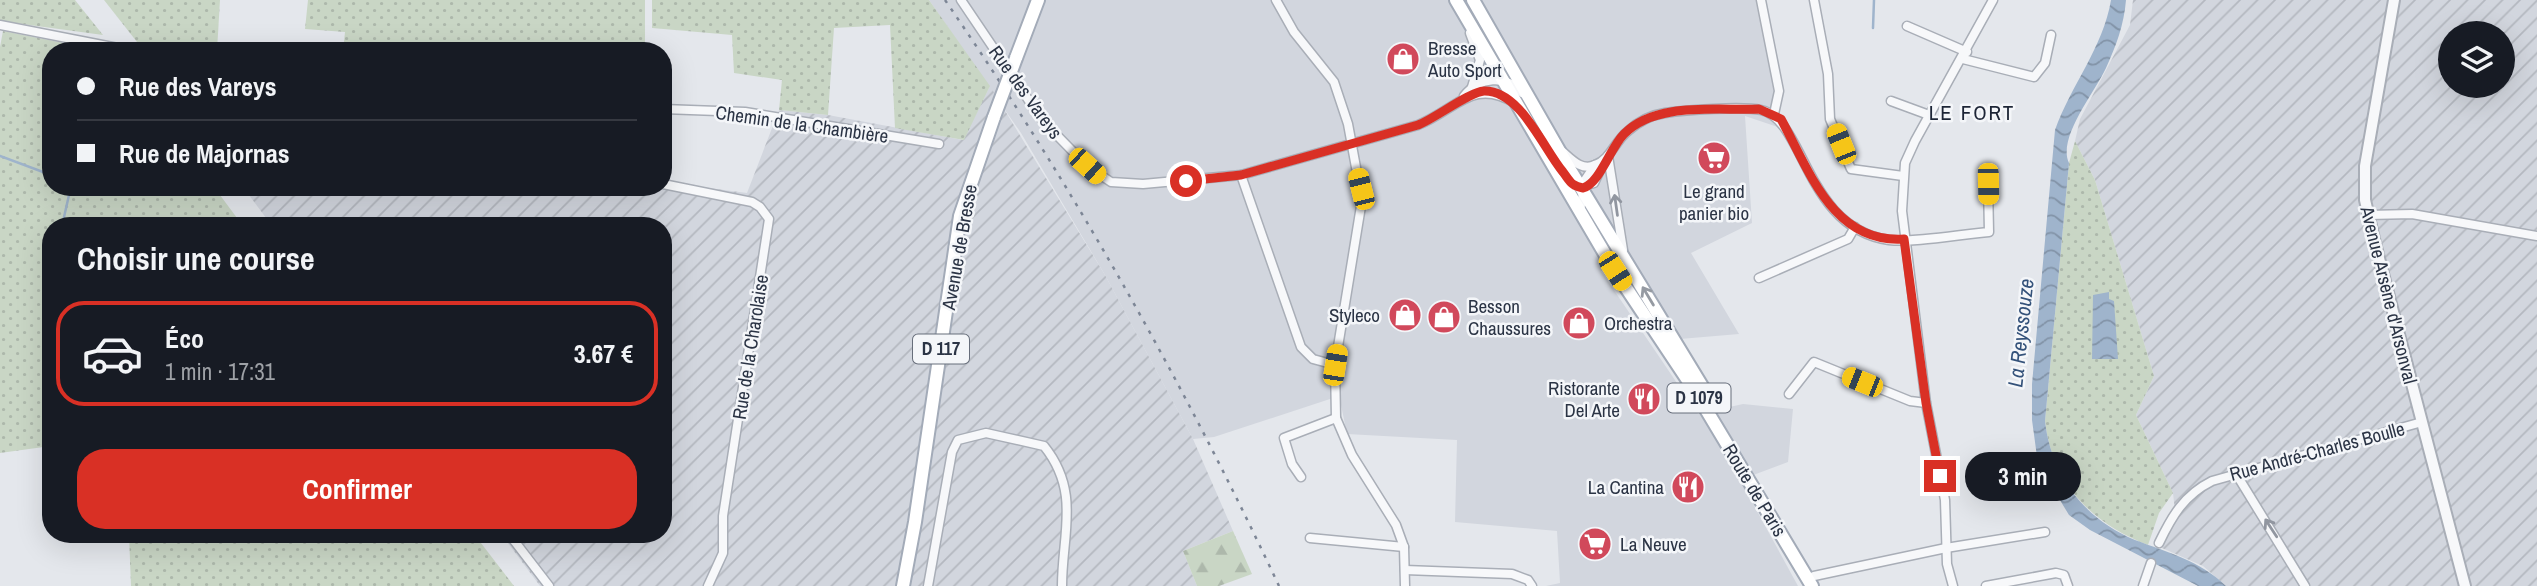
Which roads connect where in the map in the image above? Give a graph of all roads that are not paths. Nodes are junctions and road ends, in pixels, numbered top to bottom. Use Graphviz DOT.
graph roads {
  1 [pos="961,0"];
  2 [pos="1038,0"];
  3 [pos="1276,0"];
  4 [pos="1473,0"];
  5 [pos="1761,0"];
  6 [pos="1814,0"];
  7 [pos="1993,0"];
  8 [pos="2393,0"];
  9 [pos="1458,4"];
  10 [pos="0,25"];
  11 [pos="1907,26"];
  12 [pos="2051,35"];
  13 [pos="87,42"];
  14 [pos="1965,56"];
  15 [pos="1508,62"];
  16 [pos="1502,81"];
  17 [pos="1471,88"];
  18 [pos="1484,91"];
  19 [pos="1461,101"];
  20 [pos="1891,101"];
  21 [pos="1532,103"];
  22 [pos="1516,104"];
  23 [pos="672,109"];
  24 [pos="1774,114"];
  25 [pos="1929,115"];
  26 [pos="939,144"];
  27 [pos="1352,145"];
  28 [pos="1556,145"];
  29 [pos="1606,158"];
  30 [pos="1554,164"];
  31 [pos="1595,165"];
  32 [pos="1241,175"];
  33 [pos="1903,176"];
  34 [pos="1988,184"];
  35 [pos="672,186"];
  36 [pos="1583,188"];
  37 [pos="1580,212"];
  38 [pos="2368,215"];
  39 [pos="1855,227"];
  40 [pos="2537,236"];
  41 [pos="1904,239"];
  42 [pos="1624,255"];
  43 [pos="1759,278"];
  44 [pos="1335,365"];
  45 [pos="1789,394"];
  46 [pos="1926,403"];
  47 [pos="1336,418"];
  48 [pos="2422,422"];
  49 [pos="2235,472"];
  50 [pos="1301,477"];
  51 [pos="2045,532"];
  52 [pos="1310,538"];
  53 [pos="516,543"];
  54 [pos="2159,543"];
  55 [pos="1404,548"];
  56 [pos="1946,548"];
  57 [pos="2151,564"];
  58 [pos="1405,570"];
  59 [pos="1816,583"];
  60 [pos="549,586"];
  61 [pos="708,586"];
  62 [pos="902,586"];
  63 [pos="928,586"];
  64 [pos="1062,586"];
  65 [pos="1405,586"];
  66 [pos="1532,586"];
  67 [pos="1952,586"];
  68 [pos="1986,586"];
  69 [pos="2068,586"];
  70 [pos="2143,586"];
  71 [pos="2305,586"];
  72 [pos="2465,586"];
  1 -- 32 [label="street, Rue des Vareys"];
  2 -- 62 [label="main road, Avenue de Bresse / D 117, bridge"];
  3 -- 27 [label="street"];
  4 -- 15 [label="main road, Route de Paris / D 1079"];
  5 -- 24 [label="street"];
  6 -- 33 [label="street"];
  7 -- 14 [label="street"];
  8 -- 38 [label="street, Avenue Arsène d'Arsonval"];
  9 -- 16 [label="main road, Route de Paris / D 1079"];
  9 -- 17 [label="street, Rue des Vareys"];
  10 -- 13 [label="street"];
  11 -- 14 [label="street"];
  12 -- 14 [label="street"];
  14 -- 25 [label="street"];
  15 -- 16 [label="street"];
  15 -- 21 [label="main road, Route de Paris / D 1079"];
  16 -- 17 [label="street"];
  16 -- 18 [label="street, Rue des Vareys"];
  16 -- 21 [label="street"];
  16 -- 22 [label="main road, Route de Paris / D 1079"];
  17 -- 19 [label="street, Rue des Vareys"];
  18 -- 19 [label="street, Rue des Vareys"];
  18 -- 22 [label="street"];
  19 -- 27 [label="street, Rue des Vareys"];
  20 -- 25 [label="street"];
  21 -- 28 [label="main road, Route de Paris / D 1079"];
  22 -- 30 [label="main road, Route de Paris / D 1079"];
  23 -- 26 [label="street, Chemin de la Chambière"];
  24 -- 29 [label="street"];
  24 -- 39 [label="street"];
  25 -- 33 [label="street"];
  27 -- 32 [label="street, Rue des Vareys"];
  27 -- 44 [label="street"];
  28 -- 31 [label="street"];
  28 -- 36 [label="main road, Route de Paris / D 1079"];
  29 -- 31 [label="street"];
  29 -- 36 [label="street"];
  42 -- 29 [label="street, one-way"];
  30 -- 36 [label="street"];
  30 -- 37 [label="main road, Route de Paris / D 1079"];
  31 -- 36 [label="street"];
  32 -- 44 [label="street"];
  33 -- 41 [label="street"];
  34 -- 41 [label="street"];
  35 -- 61 [label="street, Rue de la Charolaise"];
  36 -- 37 [label="street"];
  36 -- 42 [label="main road, Route de Paris / D 1079"];
  37 -- 59 [label="main road, Route de Paris / D 1079"];
  38 -- 40 [label="street"];
  38 -- 48 [label="street, Avenue Arsène d'Arsonval"];
  39 -- 41 [label="street"];
  39 -- 43 [label="street"];
  41 -- 46 [label="street"];
  59 -- 42 [label="main road, Route de Paris / D 1079, one-way"];
  44 -- 47 [label="street"];
  45 -- 46 [label="street"];
  46 -- 56 [label="street"];
  47 -- 50 [label="street"];
  47 -- 55 [label="street"];
  48 -- 49 [label="street, Rue André-Charles Boulle"];
  48 -- 72 [label="street, Avenue Arsène d'Arsonval"];
  49 -- 54 [label="street, Rue André-Charles Boulle"];
  71 -- 49 [label="street, one-way"];
  51 -- 56 [label="street"];
  52 -- 55 [label="street"];
  53 -- 60 [label="street"];
  55 -- 58 [label="street"];
  56 -- 59 [label="street"];
  56 -- 67 [label="street"];
  57 -- 70 [label="street"];
  58 -- 65 [label="street"];
  58 -- 66 [label="street"];
  63 -- 64 [label="street"];
  68 -- 69 [label="street"];
}
